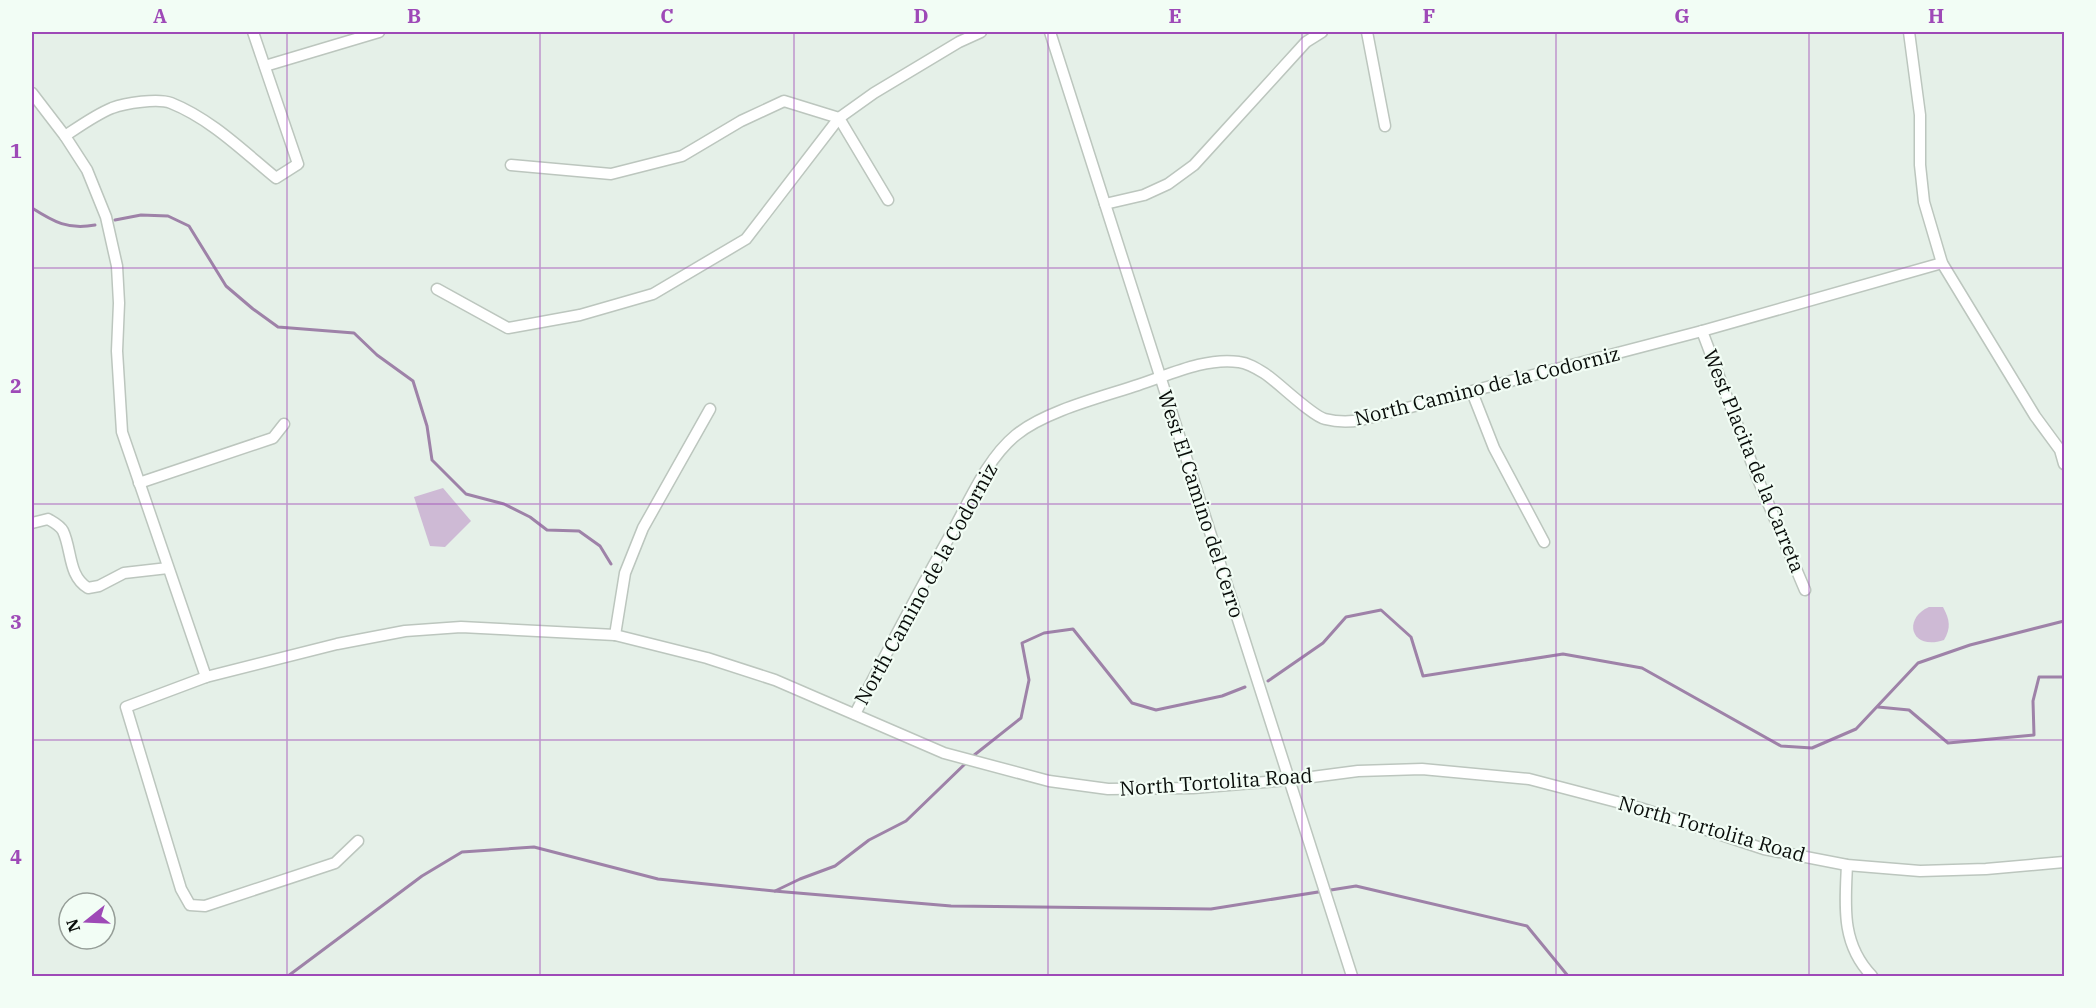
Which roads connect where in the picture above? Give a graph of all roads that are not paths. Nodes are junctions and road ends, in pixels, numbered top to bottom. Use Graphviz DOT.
graph roads {
  1 [pos="254,32"];
  2 [pos="379,32"];
  3 [pos="981,32"];
  4 [pos="1050,32"];
  5 [pos="1323,32"];
  6 [pos="1367,32"];
  7 [pos="1909,32"];
  8 [pos="265,66"];
  9 [pos="32,93"];
  10 [pos="839,118"];
  11 [pos="1385,126"];
  12 [pos="65,136"];
  13 [pos="511,165"];
  14 [pos="888,200"];
  15 [pos="1105,204"];
  16 [pos="1942,263"];
  17 [pos="437,289"];
  18 [pos="1702,331"];
  19 [pos="1161,378"];
  20 [pos="1472,393"];
  21 [pos="710,409"];
  22 [pos="285,424"];
  23 [pos="2062,449"];
  24 [pos="2064,464"];
  25 [pos="139,483"];
  26 [pos="32,523"];
  27 [pos="1544,542"];
  28 [pos="168,568"];
  29 [pos="1805,590"];
  30 [pos="615,635"];
  31 [pos="206,677"];
  32 [pos="855,714"];
  33 [pos="1289,780"];
  34 [pos="358,842"];
  35 [pos="2064,862"];
  36 [pos="1847,865"];
  37 [pos="1352,976"];
  38 [pos="1872,976"];
  1 -- 8 [label="street"];
  2 -- 8 [label="street"];
  3 -- 10 [label="street"];
  4 -- 15 [label="street, West El Camino del Cerro"];
  5 -- 15 [label="street"];
  6 -- 11 [label="street"];
  7 -- 16 [label="street"];
  8 -- 12 [label="street"];
  9 -- 12 [label="street"];
  10 -- 13 [label="street"];
  10 -- 14 [label="street"];
  10 -- 17 [label="street"];
  12 -- 25 [label="street"];
  15 -- 19 [label="street, West El Camino del Cerro"];
  16 -- 18 [label="street, North Camino de la Codorniz"];
  16 -- 23 [label="street"];
  18 -- 20 [label="street, North Camino de la Codorniz"];
  18 -- 29 [label="street, West Placita de la Carreta"];
  19 -- 20 [label="street, North Camino de la Codorniz"];
  19 -- 32 [label="street, North Camino de la Codorniz"];
  19 -- 33 [label="street, West El Camino del Cerro"];
  20 -- 27 [label="street"];
  21 -- 30 [label="street"];
  22 -- 25 [label="street"];
  23 -- 24 [label="street"];
  25 -- 28 [label="street"];
  26 -- 28 [label="street"];
  28 -- 31 [label="street"];
  30 -- 31 [label="street, North Tortolita Road"];
  30 -- 32 [label="street, North Tortolita Road"];
  31 -- 34 [label="street, North Tortolita Road"];
  32 -- 33 [label="street, North Tortolita Road"];
  33 -- 36 [label="street, North Tortolita Road"];
  33 -- 37 [label="street, West El Camino del Cerro"];
  35 -- 36 [label="street, North Tortolita Road"];
  36 -- 38 [label="street"];
}
